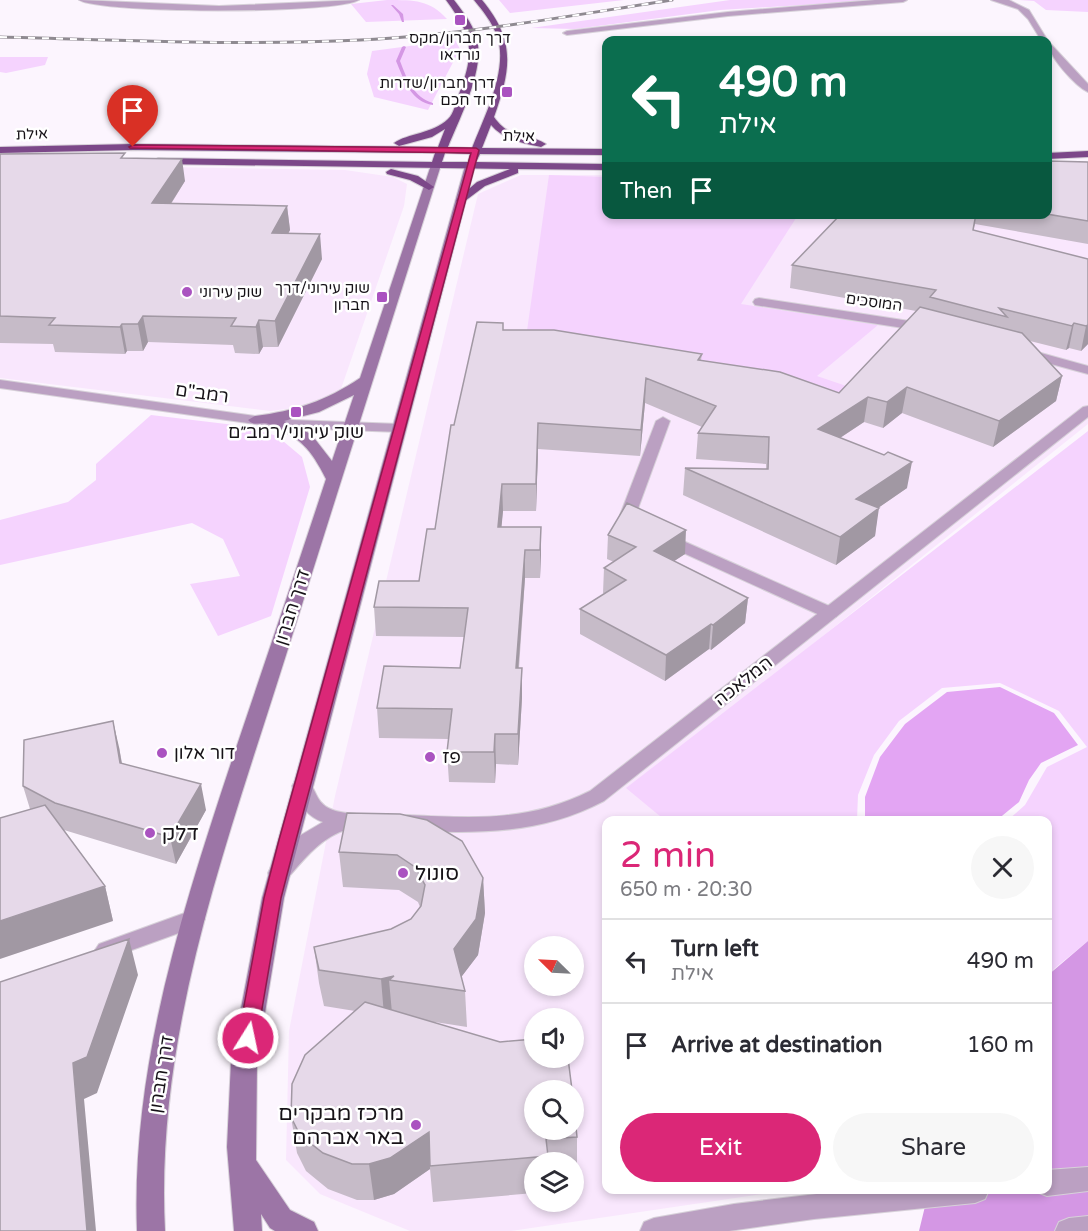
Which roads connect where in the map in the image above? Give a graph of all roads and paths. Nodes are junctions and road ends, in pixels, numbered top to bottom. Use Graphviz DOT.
graph roads {
  1 [pos="83,0"];
  2 [pos="126,0"];
  3 [pos="320,0"];
  4 [pos="355,0"];
  5 [pos="441,0"];
  6 [pos="478,0"];
  7 [pos="903,0"];
  8 [pos="995,0"];
  9 [pos="452,2"];
  10 [pos="567,33"];
  11 [pos="1042,36"];
  12 [pos="1052,50"];
  13 [pos="1088,89"];
  14 [pos="488,115"];
  15 [pos="452,121"];
  16 [pos="0,150"];
  17 [pos="354,150"];
  18 [pos="441,150"];
  19 [pos="476,150"];
  20 [pos="602,152"];
  21 [pos="602,152"];
  22 [pos="1088,153"];
  23 [pos="1052,156"];
  24 [pos="141,161"];
  25 [pos="320,164"];
  26 [pos="436,165"];
  27 [pos="470,166"];
  28 [pos="568,166"];
  29 [pos="602,167"];
  30 [pos="429,187"];
  31 [pos="461,201"];
  32 [pos="759,302"];
  33 [pos="945,332"];
  34 [pos="1011,349"];
  35 [pos="1088,370"];
  36 [pos="366,380"];
  37 [pos="0,384"];
  38 [pos="1088,410"];
  39 [pos="255,420"];
  40 [pos="663,420"];
  41 [pos="275,422"];
  42 [pos="351,427"];
  43 [pos="399,428"];
  44 [pos="334,478"];
  45 [pos="830,613"];
  46 [pos="302,786"];
  47 [pos="350,821"];
  48 [pos="279,873"];
  49 [pos="193,919"];
  50 [pos="86,957"];
  51 [pos="243,1164"];
  52 [pos="1088,1179"];
  53 [pos="1052,1183"];
  54 [pos="932,1194"];
  55 [pos="1088,1229"];
  56 [pos="151,1231"];
  57 [pos="248,1231"];
  58 [pos="304,1231"];
  59 [pos="654,1231"];
  60 [pos="1069,1231"];
  1 -- 4 [label="street"];
  2 -- 3 [label="street"];
  5 -- 9 [label="highway"];
  6 -- 14 [label="highway"];
  7 -- 10 [label="street"];
  8 -- 11 [label="street"];
  9 -- 15 [label="highway, דרך חברון"];
  12 -- 13 [label="street"];
  14 -- 19 [label="highway"];
  14 -- 20 [label="highway"];
  15 -- 17 [label="highway"];
  15 -- 18 [label="highway, דרך חברון"];
  16 -- 17 [label="highway, אילת"];
  17 -- 18 [label="highway, אילת"];
  18 -- 19 [label="highway, אילת"];
  18 -- 26 [label="highway, דרך חברון"];
  19 -- 21 [label="highway, אילת"];
  19 -- 27 [label="highway"];
  22 -- 23 [label="highway"];
  24 -- 25 [label="highway, אילת"];
  25 -- 26 [label="highway, אילת"];
  25 -- 30 [label="highway"];
  26 -- 27 [label="highway, אילת"];
  26 -- 30 [label="main road, דרך חברון"];
  27 -- 28 [label="highway, אילת"];
  27 -- 31 [label="main road"];
  28 -- 29 [label="highway, אילת"];
  28 -- 31 [label="highway"];
  30 -- 36 [label="main road, דרך חברון"];
  31 -- 43 [label="main road"];
  32 -- 33 [label="street, המוסכים"];
  34 -- 35 [label="street"];
  36 -- 39 [label="main road"];
  36 -- 42 [label="main road, דרך חברון"];
  37 -- 39 [label="street, רמב\"ם"];
  38 -- 45 [label="street, המלאכה"];
  39 -- 41 [label="street, רמב\"ם"];
  40 -- 45 [label="street"];
  41 -- 42 [label="street, רמב\"ם"];
  41 -- 44 [label="main road"];
  42 -- 43 [label="street, רמב\"ם"];
  42 -- 44 [label="main road, דרך חברון"];
  43 -- 46 [label="main road"];
  44 -- 49 [label="main road, דרך חברון"];
  45 -- 47 [label="street, המלאכה"];
  46 -- 47 [label="street, המלאכה"];
  46 -- 48 [label="main road"];
  47 -- 48 [label="street, המלאכה"];
  48 -- 51 [label="main road"];
  49 -- 50 [label="street"];
  49 -- 56 [label="main road, דרך חברון"];
  51 -- 57 [label="main road"];
  51 -- 58 [label="main road"];
  52 -- 53 [label="street"];
  54 -- 59 [label="street"];
  55 -- 60 [label="street"];
}
